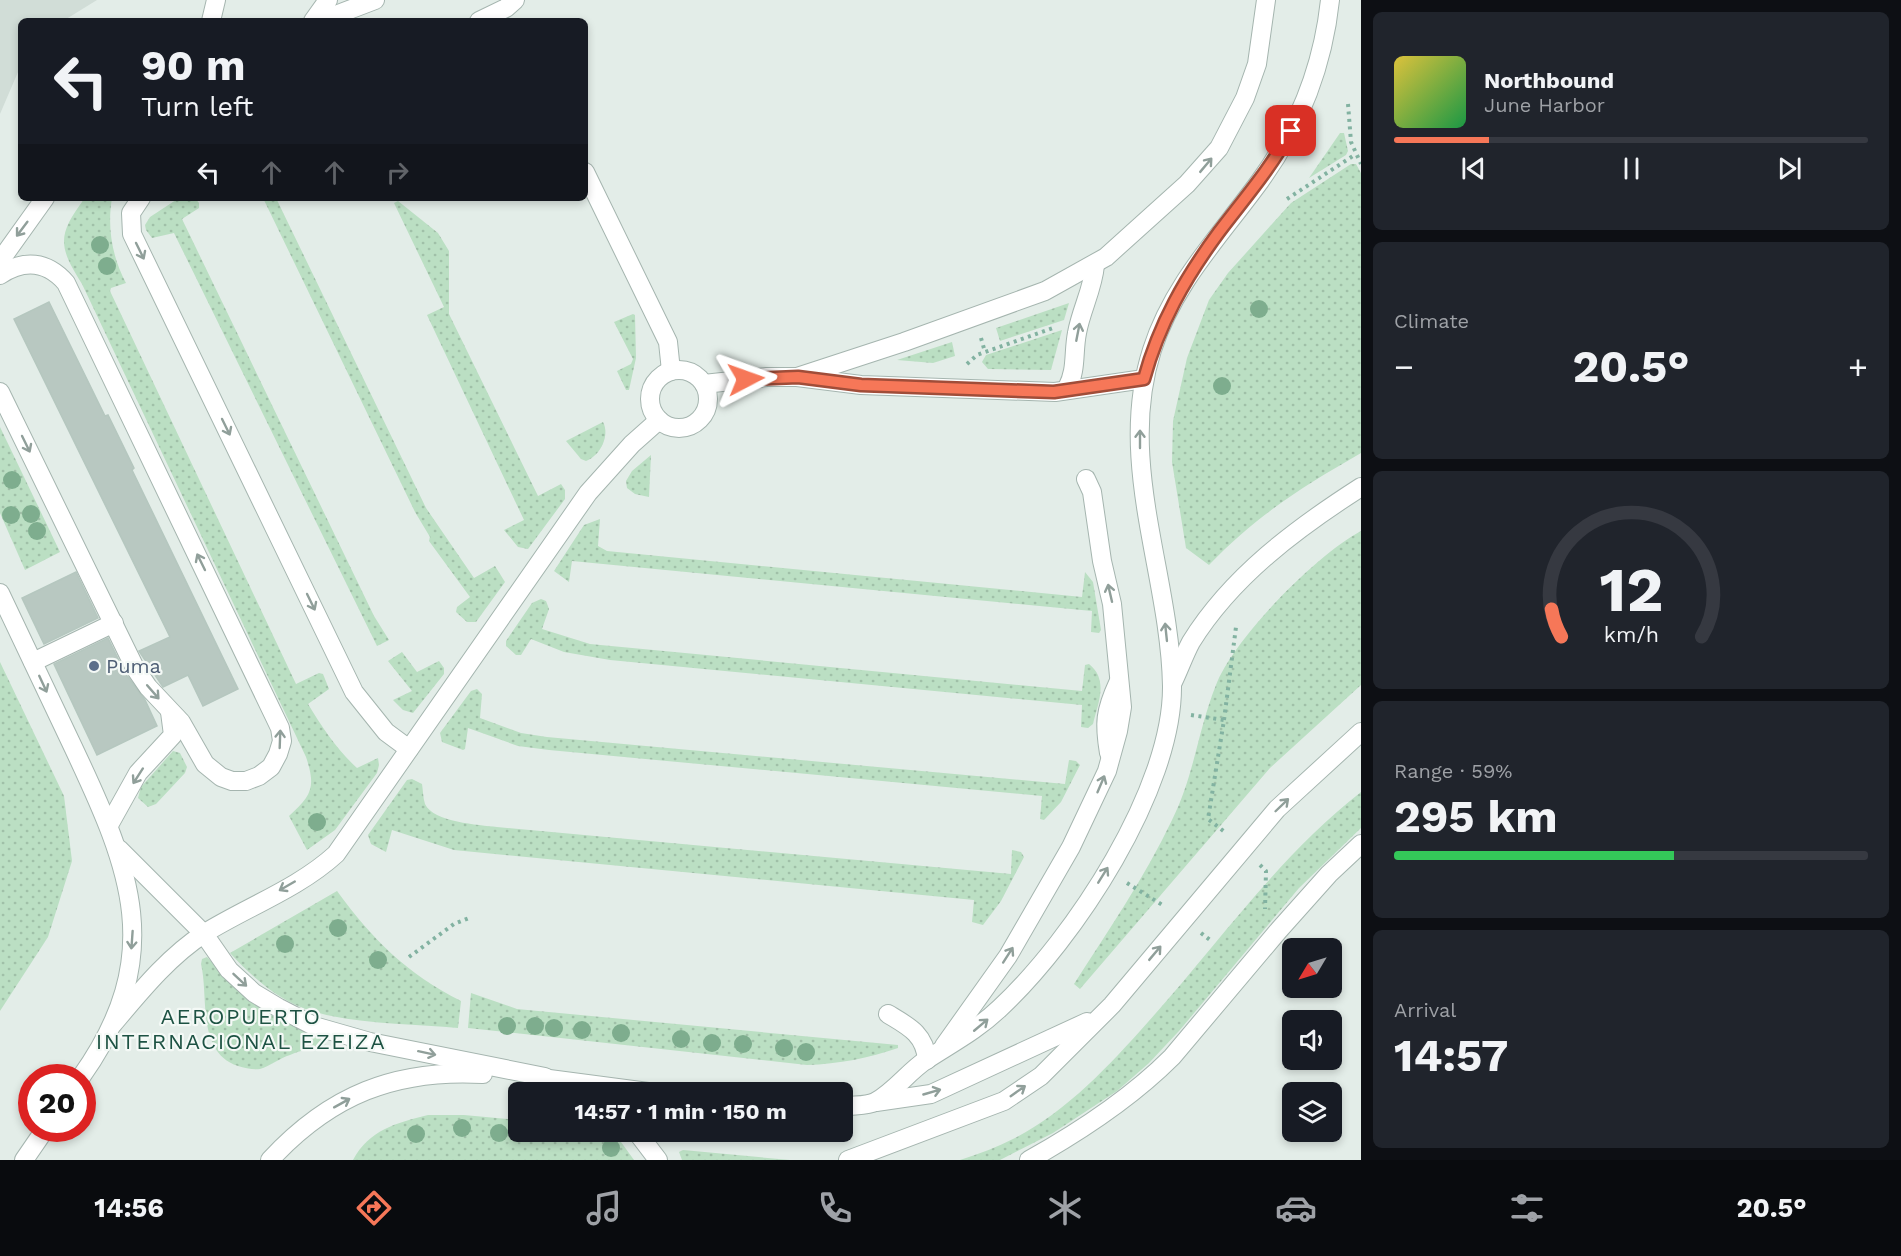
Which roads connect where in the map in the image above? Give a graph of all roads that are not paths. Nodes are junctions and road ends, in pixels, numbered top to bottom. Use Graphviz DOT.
graph roads {
  1 [pos="216,0"];
  2 [pos="328,0"];
  3 [pos="375,0"];
  4 [pos="1266,0"];
  5 [pos="1330,1"];
  6 [pos="511,10"];
  7 [pos="212,18"];
  8 [pos="315,18"];
  9 [pos="328,18"];
  10 [pos="488,18"];
  11 [pos="588,178"];
  12 [pos="43,201"];
  13 [pos="133,203"];
  14 [pos="0,261"];
  15 [pos="1095,265"];
  16 [pos="0,275"];
  17 [pos="671,371"];
  18 [pos="798,377"];
  19 [pos="1144,379"];
  20 [pos="704,384"];
  21 [pos="1067,388"];
  22 [pos="0,392"];
  23 [pos="659,420"];
  24 [pos="1086,479"];
  25 [pos="1361,487"];
  26 [pos="0,593"];
  27 [pos="114,623"];
  28 [pos="33,662"];
  29 [pos="1172,686"];
  30 [pos="169,710"];
  31 [pos="1358,734"];
  32 [pos="409,749"];
  33 [pos="109,825"];
  34 [pos="1361,844"];
  35 [pos="118,848"];
  36 [pos="204,934"];
  37 [pos="888,1014"];
  38 [pos="1101,1015"];
  39 [pos="113,1024"];
  40 [pos="932,1057"];
  41 [pos="89,1064"];
  42 [pos="545,1077"];
  43 [pos="568,1082"];
  44 [pos="874,1102"];
  45 [pos="853,1105"];
  46 [pos="36,1142"];
  47 [pos="644,1142"];
  48 [pos="24,1160"];
  49 [pos="270,1160"];
  50 [pos="658,1160"];
  51 [pos="848,1160"];
  52 [pos="1029,1160"];
  1 -- 7 [label="street"];
  2 -- 8 [label="street"];
  3 -- 9 [label="street"];
  15 -- 4 [label="street, one-way"];
  5 -- 19 [label="street"];
  6 -- 10 [label="street"];
  11 -- 17 [label="street"];
  12 -- 14 [label="street, one-way"];
  13 -- 32 [label="street, one-way"];
  15 -- 18 [label="street"];
  21 -- 15 [label="street, one-way"];
  30 -- 16 [label="street, one-way"];
  17 -- 20 [label="street"];
  17 -- 23 [label="street"];
  18 -- 20 [label="street"];
  18 -- 21 [label="street"];
  19 -- 21 [label="street"];
  29 -- 19 [label="street, one-way"];
  20 -- 23 [label="street"];
  22 -- 27 [label="street, one-way"];
  23 -- 32 [label="street"];
  40 -- 24 [label="street, one-way"];
  25 -- 29 [label="street"];
  26 -- 28 [label="street"];
  27 -- 28 [label="street"];
  27 -- 30 [label="street, one-way"];
  28 -- 33 [label="street, one-way"];
  40 -- 29 [label="street, one-way"];
  30 -- 33 [label="street, one-way"];
  38 -- 31 [label="street, one-way"];
  32 -- 36 [label="street, one-way"];
  33 -- 35 [label="street"];
  34 -- 52 [label="street"];
  35 -- 36 [label="street"];
  35 -- 39 [label="street, one-way"];
  36 -- 39 [label="street"];
  36 -- 42 [label="street, one-way"];
  37 -- 40 [label="street"];
  44 -- 38 [label="street, one-way"];
  51 -- 38 [label="street, one-way"];
  39 -- 41 [label="street"];
  40 -- 44 [label="street"];
  42 -- 43 [label="street"];
  49 -- 42 [label="street, one-way"];
  44 -- 45 [label="street"];
  46 -- 48 [label="street"];
  47 -- 50 [label="street"];
}
